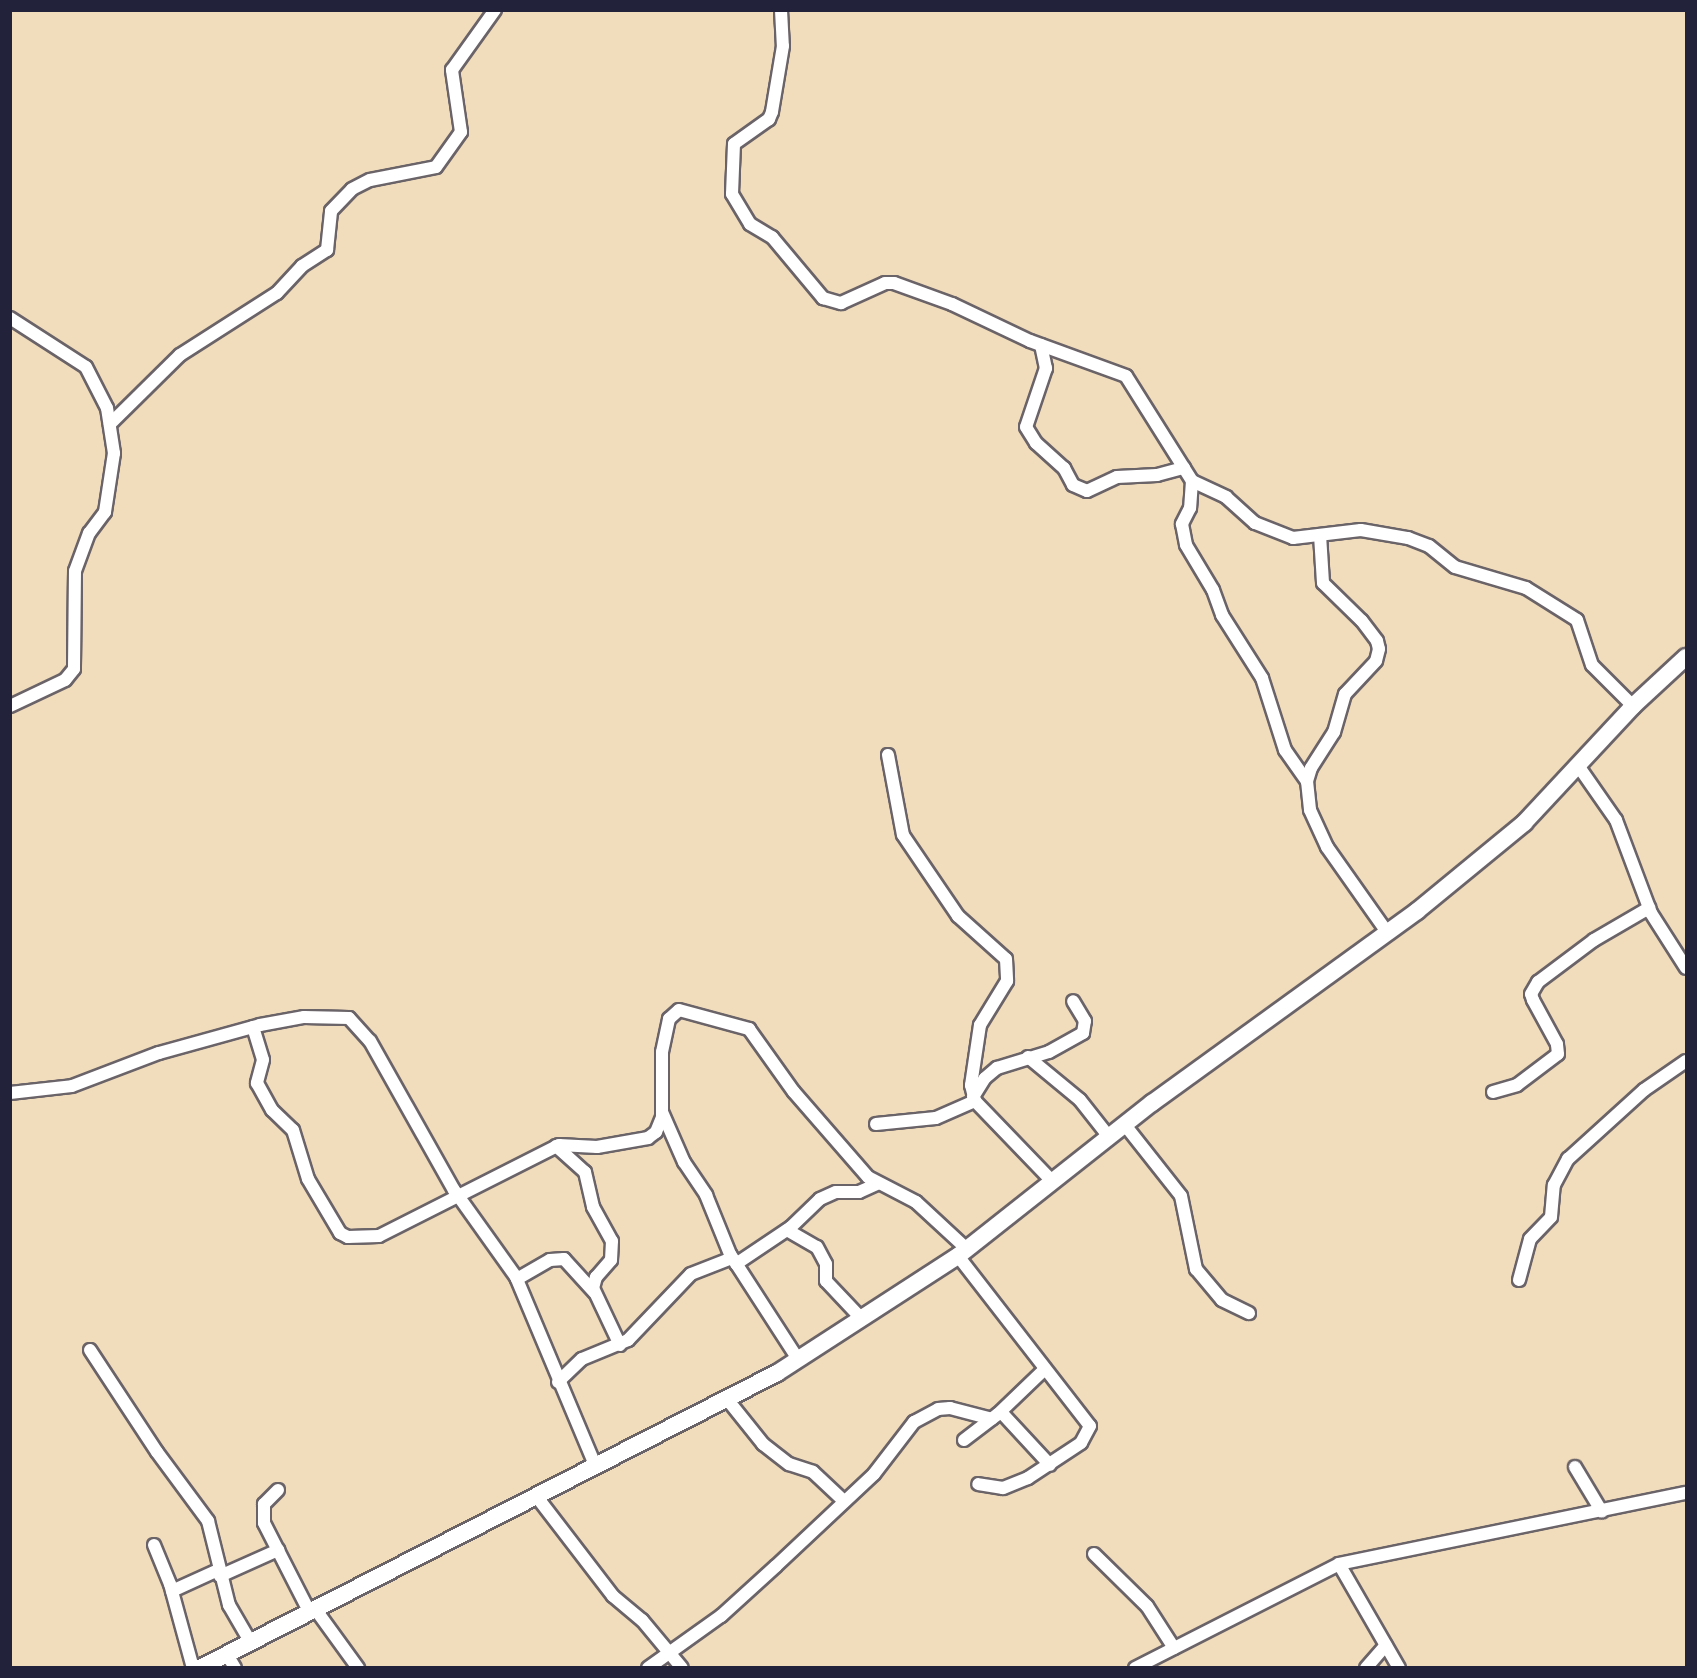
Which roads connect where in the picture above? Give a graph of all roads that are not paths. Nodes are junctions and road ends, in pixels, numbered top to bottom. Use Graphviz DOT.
graph roads {
  1 [pos="495,10"];
  2 [pos="781,10"];
  3 [pos="10,318"];
  4 [pos="1041,345"];
  5 [pos="110,424"];
  6 [pos="1184,468"];
  7 [pos="1192,481"];
  8 [pos="1320,535"];
  9 [pos="1686,657"];
  10 [pos="10,706"];
  11 [pos="1633,706"];
  12 [pos="888,755"];
  13 [pos="1579,767"];
  14 [pos="1307,781"];
  15 [pos="1649,908"];
  16 [pos="1387,932"];
  17 [pos="1686,968"];
  18 [pos="1073,1001"];
  19 [pos="253,1027"];
  20 [pos="1028,1057"];
  21 [pos="1686,1061"];
  22 [pos="1493,1092"];
  23 [pos="10,1093"];
  24 [pos="974,1099"];
  25 [pos="662,1112"];
  26 [pos="876,1124"];
  27 [pos="1125,1125"];
  28 [pos="1110,1138"];
  29 [pos="556,1146"];
  30 [pos="1051,1180"];
  31 [pos="877,1184"];
  32 [pos="458,1196"];
  33 [pos="787,1230"];
  34 [pos="963,1253"];
  35 [pos="734,1261"];
  36 [pos="517,1279"];
  37 [pos="1519,1280"];
  38 [pos="594,1292"];
  39 [pos="1249,1314"];
  40 [pos="861,1318"];
  41 [pos="620,1345"];
  42 [pos="90,1350"];
  43 [pos="798,1359"];
  44 [pos="1045,1369"];
  45 [pos="558,1382"];
  46 [pos="727,1399"];
  47 [pos="996,1415"];
  48 [pos="964,1440"];
  49 [pos="1050,1465"];
  50 [pos="596,1467"];
  51 [pos="1575,1467"];
  52 [pos="978,1484"];
  53 [pos="278,1490"];
  54 [pos="1686,1493"];
  55 [pos="537,1497"];
  56 [pos="844,1500"];
  57 [pos="1602,1512"];
  58 [pos="154,1545"];
  59 [pos="278,1550"];
  60 [pos="1094,1554"];
  61 [pos="1339,1564"];
  62 [pos="219,1573"];
  63 [pos="172,1591"];
  64 [pos="313,1611"];
  65 [pos="251,1643"];
  66 [pos="1386,1645"];
  67 [pos="1174,1648"];
  68 [pos="669,1649"];
  69 [pos="232,1662"];
  70 [pos="193,1668"];
  71 [pos="200,1668"];
  72 [pos="358,1668"];
  73 [pos="648,1668"];
  74 [pos="682,1668"];
  75 [pos="1135,1668"];
  76 [pos="1366,1668"];
  77 [pos="1399,1668"];
  1 -- 5 [label="street"];
  2 -- 4 [label="street"];
  3 -- 5 [label="street"];
  4 -- 6 [label="street"];
  4 -- 6 [label="street"];
  5 -- 10 [label="street"];
  6 -- 7 [label="street"];
  7 -- 8 [label="street"];
  7 -- 14 [label="street"];
  8 -- 11 [label="street"];
  8 -- 14 [label="street"];
  9 -- 11 [label="street"];
  11 -- 13 [label="street"];
  12 -- 24 [label="street"];
  13 -- 15 [label="street"];
  13 -- 16 [label="street"];
  14 -- 16 [label="street"];
  15 -- 17 [label="street"];
  15 -- 22 [label="street"];
  16 -- 27 [label="street"];
  18 -- 20 [label="street"];
  19 -- 23 [label="street"];
  19 -- 32 [label="street"];
  19 -- 32 [label="street"];
  20 -- 24 [label="street"];
  20 -- 28 [label="street"];
  21 -- 37 [label="street"];
  24 -- 26 [label="street"];
  24 -- 30 [label="street"];
  25 -- 29 [label="street"];
  25 -- 31 [label="street"];
  25 -- 35 [label="street"];
  27 -- 28 [label="street"];
  27 -- 39 [label="street"];
  28 -- 30 [label="street"];
  29 -- 32 [label="street"];
  29 -- 38 [label="street"];
  30 -- 34 [label="street"];
  31 -- 33 [label="street"];
  31 -- 34 [label="street"];
  32 -- 36 [label="street"];
  33 -- 35 [label="street"];
  33 -- 40 [label="street"];
  34 -- 40 [label="street"];
  34 -- 44 [label="street"];
  35 -- 41 [label="street"];
  35 -- 43 [label="street"];
  36 -- 38 [label="street"];
  36 -- 45 [label="street"];
  38 -- 41 [label="street"];
  40 -- 43 [label="street"];
  41 -- 45 [label="street"];
  42 -- 62 [label="street"];
  43 -- 46 [label="street"];
  44 -- 47 [label="street"];
  44 -- 49 [label="street"];
  45 -- 50 [label="street"];
  46 -- 50 [label="street"];
  46 -- 56 [label="street"];
  47 -- 48 [label="street"];
  47 -- 49 [label="street"];
  47 -- 56 [label="street"];
  49 -- 52 [label="street"];
  50 -- 55 [label="street"];
  51 -- 57 [label="street"];
  53 -- 59 [label="street"];
  54 -- 57 [label="street"];
  55 -- 64 [label="street"];
  55 -- 68 [label="street"];
  56 -- 68 [label="street"];
  57 -- 61 [label="street"];
  58 -- 63 [label="street"];
  59 -- 62 [label="street"];
  59 -- 64 [label="street"];
  60 -- 67 [label="street"];
  61 -- 66 [label="street"];
  61 -- 67 [label="street"];
  62 -- 63 [label="street"];
  62 -- 65 [label="street"];
  63 -- 70 [label="street"];
  64 -- 65 [label="street"];
  64 -- 72 [label="street"];
  65 -- 69 [label="street"];
  66 -- 76 [label="street"];
  66 -- 77 [label="street"];
  67 -- 75 [label="street"];
  68 -- 73 [label="street"];
  68 -- 74 [label="street"];
  69 -- 71 [label="street"];
}
